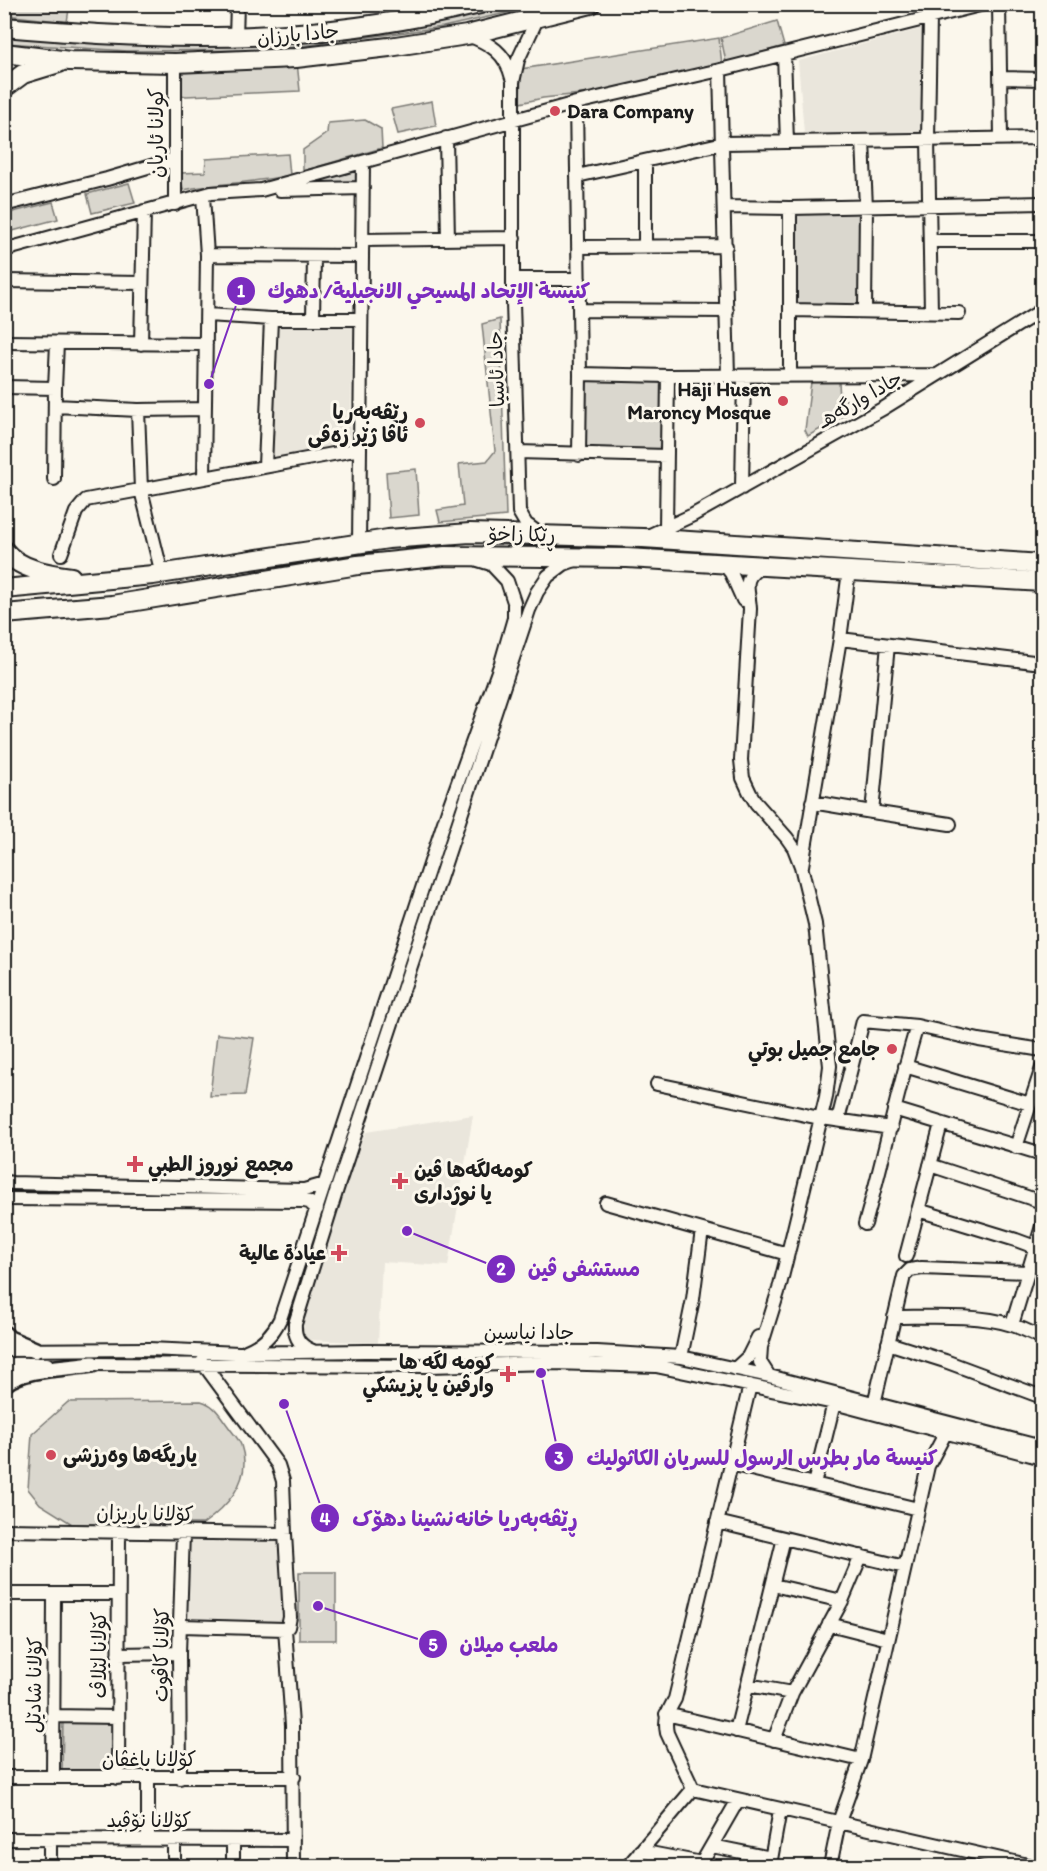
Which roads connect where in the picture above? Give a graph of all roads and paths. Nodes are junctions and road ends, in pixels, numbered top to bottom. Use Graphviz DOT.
graph roads {
  1 [pos="237,4"];
  2 [pos="480,4"];
  3 [pos="591,4"];
  4 [pos="984,4"];
  5 [pos="999,4"];
  6 [pos="434,9"];
  7 [pos="538,18"];
  8 [pos="930,18"];
  9 [pos="4,27"];
  10 [pos="467,35"];
  11 [pos="236,37"];
  12 [pos="4,53"];
  13 [pos="784,54"];
  14 [pos="70,61"];
  15 [pos="175,63"];
  16 [pos="720,70"];
  17 [pos="1002,78"];
  18 [pos="1042,79"];
  19 [pos="513,82"];
  20 [pos="4,88"];
  21 [pos="576,103"];
  22 [pos="514,119"];
  23 [pos="446,138"];
  24 [pos="1001,138"];
  25 [pos="1042,138"];
  26 [pos="928,139"];
  27 [pos="863,141"];
  28 [pos="787,142"];
  29 [pos="724,143"];
  30 [pos="175,159"];
  31 [pos="645,161"];
  32 [pos="363,162"];
  33 [pos="577,176"];
  34 [pos="363,188"];
  35 [pos="261,190"];
  36 [pos="203,196"];
  37 [pos="1042,203"];
  38 [pos="175,204"];
  39 [pos="4,205"];
  40 [pos="930,206"];
  41 [pos="725,207"];
  42 [pos="866,207"];
  43 [pos="790,208"];
  44 [pos="144,211"];
  45 [pos="514,238"];
  46 [pos="448,239"];
  47 [pos="363,240"];
  48 [pos="930,241"];
  49 [pos="1042,241"];
  50 [pos="645,246"];
  51 [pos="726,246"];
  52 [pos="578,247"];
  53 [pos="4,250"];
  54 [pos="207,255"];
  55 [pos="362,256"];
  56 [pos="314,257"];
  57 [pos="514,279"];
  58 [pos="579,279"];
  59 [pos="4,281"];
  60 [pos="141,283"];
  61 [pos="579,310"];
  62 [pos="790,310"];
  63 [pos="1042,310"];
  64 [pos="727,311"];
  65 [pos="865,311"];
  66 [pos="931,312"];
  67 [pos="959,313"];
  68 [pos="207,315"];
  69 [pos="271,319"];
  70 [pos="313,319"];
  71 [pos="362,319"];
  72 [pos="4,342"];
  73 [pos="57,343"];
  74 [pos="141,344"];
  75 [pos="206,344"];
  76 [pos="580,374"];
  77 [pos="790,375"];
  78 [pos="938,375"];
  79 [pos="668,376"];
  80 [pos="728,376"];
  81 [pos="744,376"];
  82 [pos="4,387"];
  83 [pos="55,388"];
  84 [pos="55,406"];
  85 [pos="205,409"];
  86 [pos="138,410"];
  87 [pos="360,448"];
  88 [pos="518,452"];
  89 [pos="579,455"];
  90 [pos="666,456"];
  91 [pos="265,466"];
  92 [pos="54,478"];
  93 [pos="204,478"];
  94 [pos="742,488"];
  95 [pos="141,490"];
  96 [pos="519,512"];
  97 [pos="693,515"];
  98 [pos="666,528"];
  99 [pos="493,534"];
  100 [pos="542,536"];
  101 [pos="643,538"];
  102 [pos="699,542"];
  103 [pos="359,544"];
  104 [pos="4,550"];
  105 [pos="61,554"];
  106 [pos="469,556"];
  107 [pos="582,557"];
  108 [pos="935,558"];
  109 [pos="724,564"];
  110 [pos="1042,564"];
  111 [pos="904,565"];
  112 [pos="764,566"];
  113 [pos="849,571"];
  114 [pos="162,574"];
  115 [pos="934,576"];
  116 [pos="749,578"];
  117 [pos="735,580"];
  118 [pos="103,581"];
  119 [pos="1042,582"];
  120 [pos="4,589"];
  121 [pos="55,610"];
  122 [pos="4,614"];
  123 [pos="4,628"];
  124 [pos="840,639"];
  125 [pos="888,645"];
  126 [pos="1042,663"];
  127 [pos="505,666"];
  128 [pos="812,802"];
  129 [pos="451,804"];
  130 [pos="464,810"];
  131 [pos="872,812"];
  132 [pos="950,824"];
  133 [pos="801,867"];
  134 [pos="406,939"];
  135 [pos="420,943"];
  136 [pos="384,1007"];
  137 [pos="397,1011"];
  138 [pos="917,1026"];
  139 [pos="1042,1050"];
  140 [pos="905,1066"];
  141 [pos="1042,1068"];
  142 [pos="657,1084"];
  143 [pos="1030,1104"];
  144 [pos="894,1110"];
  145 [pos="817,1117"];
  146 [pos="838,1120"];
  147 [pos="941,1124"];
  148 [pos="891,1128"];
  149 [pos="345,1145"];
  150 [pos="1016,1147"];
  151 [pos="1042,1154"];
  152 [pos="930,1165"];
  153 [pos="5,1182"];
  154 [pos="325,1184"];
  155 [pos="304,1195"];
  156 [pos="4,1199"];
  157 [pos="1042,1202"];
  158 [pos="606,1203"];
  159 [pos="316,1209"];
  160 [pos="918,1210"];
  161 [pos="865,1224"];
  162 [pos="1042,1226"];
  163 [pos="702,1230"];
  164 [pos="1035,1247"];
  165 [pos="784,1253"];
  166 [pos="906,1256"];
  167 [pos="1027,1272"];
  168 [pos="894,1317"];
  169 [pos="277,1325"];
  170 [pos="1012,1325"];
  171 [pos="294,1330"];
  172 [pos="4,1334"];
  173 [pos="1042,1338"];
  174 [pos="888,1343"];
  175 [pos="4,1350"];
  176 [pos="35,1350"];
  177 [pos="200,1352"];
  178 [pos="314,1352"];
  179 [pos="239,1353"];
  180 [pos="681,1357"];
  181 [pos="754,1357"];
  182 [pos="4,1364"];
  183 [pos="93,1364"];
  184 [pos="204,1365"];
  185 [pos="735,1368"];
  186 [pos="769,1376"];
  187 [pos="4,1384"];
  188 [pos="750,1385"];
  189 [pos="1042,1397"];
  190 [pos="848,1402"];
  191 [pos="834,1404"];
  192 [pos="874,1404"];
  193 [pos="945,1432"];
  194 [pos="1042,1448"];
  195 [pos="1042,1458"];
  196 [pos="730,1464"];
  197 [pos="814,1484"];
  198 [pos="918,1509"];
  199 [pos="717,1522"];
  200 [pos="4,1530"];
  201 [pos="119,1532"];
  202 [pos="183,1533"];
  203 [pos="285,1534"];
  204 [pos="784,1538"];
  205 [pos="861,1556"];
  206 [pos="905,1567"];
  207 [pos="772,1585"];
  208 [pos="4,1594"];
  209 [pos="54,1594"];
  210 [pos="118,1594"];
  211 [pos="842,1601"];
  212 [pos="829,1624"];
  213 [pos="181,1626"];
  214 [pos="285,1629"];
  215 [pos="888,1639"];
  216 [pos="179,1653"];
  217 [pos="118,1654"];
  218 [pos="748,1684"];
  219 [pos="792,1693"];
  220 [pos="666,1714"];
  221 [pos="53,1716"];
  222 [pos="118,1717"];
  223 [pos="736,1731"];
  224 [pos="774,1740"];
  225 [pos="861,1760"];
  226 [pos="4,1777"];
  227 [pos="53,1777"];
  228 [pos="118,1778"];
  229 [pos="148,1778"];
  230 [pos="180,1778"];
  231 [pos="294,1778"];
  232 [pos="693,1789"];
  233 [pos="738,1800"];
  234 [pos="780,1810"];
  235 [pos="839,1822"];
  236 [pos="4,1839"];
  237 [pos="50,1840"];
  238 [pos="148,1840"];
  239 [pos="174,1840"];
  240 [pos="233,1840"];
  241 [pos="293,1840"];
  242 [pos="712,1846"];
  243 [pos="640,1851"];
  244 [pos="770,1862"];
  245 [pos="701,1865"];
  246 [pos="1019,1865"];
  247 [pos="50,1866"];
  248 [pos="174,1866"];
  249 [pos="233,1866"];
  250 [pos="293,1866"];
  251 [pos="628,1866"];
  252 [pos="830,1866"];
  253 [pos="1032,1866"];
  1 -- 11 [label="street"];
  2 -- 6 [label="highway, جادا بارزان"];
  3 -- 7 [label="highway, جادا بارزان"];
  4 -- 8 [label="street"];
  5 -- 17 [label="street"];
  6 -- 11 [label="highway, جادا بارزان"];
  7 -- 10 [label="highway, جادا بارزان"];
  7 -- 19 [label="street"];
  8 -- 13 [label="street"];
  8 -- 26 [label="street"];
  9 -- 11 [label="highway, جادا بارزان"];
  10 -- 15 [label="highway, جادا بارزان"];
  10 -- 19 [label="street"];
  12 -- 14 [label="highway, جادا بارزان"];
  13 -- 16 [label="street"];
  13 -- 28 [label="street"];
  14 -- 15 [label="highway, جادا بارزان"];
  14 -- 20 [label="highway"];
  15 -- 30 [label="street, كولانا ئاريان"];
  16 -- 21 [label="street"];
  16 -- 29 [label="street"];
  17 -- 18 [label="street"];
  17 -- 24 [label="street"];
  19 -- 22 [label="street, جادا ئاسيا"];
  21 -- 22 [label="street"];
  21 -- 33 [label="street"];
  22 -- 23 [label="street"];
  22 -- 45 [label="street, جادا ئاسيا"];
  23 -- 32 [label="street"];
  23 -- 46 [label="street"];
  24 -- 25 [label="street"];
  24 -- 26 [label="street"];
  26 -- 27 [label="street"];
  26 -- 40 [label="street"];
  27 -- 28 [label="street"];
  27 -- 42 [label="street"];
  28 -- 29 [label="street"];
  29 -- 31 [label="street"];
  29 -- 41 [label="street"];
  30 -- 38 [label="street, كولانا ئاريان"];
  30 -- 39 [label="street"];
  31 -- 33 [label="street"];
  31 -- 50 [label="street"];
  32 -- 34 [label="street"];
  32 -- 35 [label="street"];
  33 -- 52 [label="street"];
  34 -- 35 [label="street"];
  34 -- 47 [label="street"];
  35 -- 36 [label="street"];
  36 -- 38 [label="street"];
  36 -- 54 [label="street"];
  37 -- 40 [label="street"];
  38 -- 44 [label="street"];
  40 -- 42 [label="street"];
  40 -- 48 [label="street"];
  41 -- 43 [label="street"];
  41 -- 51 [label="street"];
  42 -- 43 [label="street"];
  42 -- 65 [label="street"];
  43 -- 62 [label="street"];
  44 -- 53 [label="street"];
  44 -- 60 [label="street"];
  45 -- 46 [label="street"];
  45 -- 57 [label="street, جادا ئاسيا"];
  46 -- 47 [label="street"];
  47 -- 55 [label="street"];
  48 -- 49 [label="street"];
  48 -- 66 [label="street"];
  50 -- 51 [label="street"];
  50 -- 52 [label="street"];
  51 -- 64 [label="street"];
  52 -- 58 [label="street"];
  54 -- 56 [label="street"];
  54 -- 68 [label="street"];
  55 -- 56 [label="street"];
  55 -- 71 [label="street"];
  56 -- 70 [label="street"];
  57 -- 58 [label="street"];
  57 -- 88 [label="street, جادا ئاسيا"];
  58 -- 61 [label="street"];
  59 -- 60 [label="street"];
  60 -- 74 [label="street"];
  61 -- 64 [label="street"];
  61 -- 76 [label="street"];
  62 -- 65 [label="street"];
  62 -- 77 [label="street"];
  63 -- 78 [label="street, جادا وارگه‌هـ"];
  64 -- 80 [label="street"];
  65 -- 66 [label="street"];
  66 -- 67 [label="street"];
  68 -- 69 [label="street"];
  68 -- 75 [label="street"];
  69 -- 70 [label="street"];
  69 -- 91 [label="street"];
  70 -- 71 [label="street"];
  71 -- 87 [label="street"];
  72 -- 73 [label="street"];
  73 -- 74 [label="street"];
  73 -- 83 [label="street"];
  74 -- 75 [label="street"];
  75 -- 85 [label="street"];
  76 -- 79 [label="street"];
  76 -- 89 [label="street"];
  77 -- 78 [label="street"];
  77 -- 81 [label="street"];
  78 -- 94 [label="street, جادا وارگه‌هـ"];
  79 -- 80 [label="street"];
  79 -- 90 [label="street"];
  80 -- 81 [label="street"];
  81 -- 94 [label="street"];
  82 -- 83 [label="street"];
  83 -- 84 [label="street"];
  84 -- 86 [label="street"];
  84 -- 92 [label="street"];
  85 -- 86 [label="street"];
  85 -- 93 [label="street"];
  86 -- 95 [label="street"];
  87 -- 91 [label="street"];
  87 -- 103 [label="street"];
  88 -- 89 [label="street"];
  88 -- 96 [label="street, جادا ئاسيا"];
  89 -- 90 [label="street"];
  90 -- 98 [label="street"];
  91 -- 93 [label="street"];
  93 -- 95 [label="street"];
  94 -- 97 [label="street, جادا وارگه‌هـ"];
  95 -- 105 [label="street"];
  95 -- 114 [label="street"];
  96 -- 99 [label="street"];
  96 -- 100 [label="street"];
  97 -- 98 [label="street, جادا وارگه‌هـ"];
  97 -- 102 [label="street"];
  98 -- 101 [label="street, جادا وارگه‌هـ"];
  99 -- 100 [label="highway, ڕێکا زاخۆ"];
  99 -- 103 [label="highway, ڕێکا زاخۆ"];
  100 -- 101 [label="highway, ڕێکا زاخۆ"];
  101 -- 102 [label="highway, ڕێکا زاخۆ"];
  102 -- 111 [label="highway, ڕێکا زاخۆ"];
  103 -- 114 [label="highway, ڕێکا زاخۆ"];
  104 -- 118 [label="highway"];
  106 -- 107 [label="highway, ڕێکا زاخۆ"];
  106 -- 121 [label="highway, ڕێکا زاخۆ"];
  106 -- 127 [label="street"];
  107 -- 109 [label="highway, ڕێکا زاخۆ"];
  107 -- 127 [label="street"];
  108 -- 110 [label="highway, ڕێکا زاخۆ"];
  108 -- 111 [label="highway, ڕێکا زاخۆ"];
  108 -- 115 [label="highway"];
  109 -- 112 [label="highway, ڕێکا زاخۆ"];
  109 -- 117 [label="street"];
  111 -- 113 [label="highway, ڕێکا زاخۆ"];
  111 -- 115 [label="highway, ڕێکا زاخۆ"];
  112 -- 113 [label="highway, ڕێکا زاخۆ"];
  112 -- 116 [label="street"];
  113 -- 124 [label="street"];
  114 -- 118 [label="highway, ڕێکا زاخۆ"];
  115 -- 119 [label="highway, ڕێکا زاخۆ"];
  116 -- 117 [label="street"];
  116 -- 133 [label="street"];
  117 -- 145 [label="street"];
  118 -- 120 [label="highway, ڕێکا زاخۆ"];
  121 -- 122 [label="highway, ڕێکا زاخۆ"];
  121 -- 123 [label="highway"];
  124 -- 125 [label="street"];
  124 -- 128 [label="street"];
  125 -- 126 [label="street"];
  125 -- 131 [label="street"];
  127 -- 129 [label="street"];
  127 -- 130 [label="street"];
  128 -- 131 [label="street"];
  128 -- 133 [label="street"];
  129 -- 130 [label="street"];
  129 -- 134 [label="street"];
  130 -- 135 [label="street"];
  131 -- 132 [label="street"];
  133 -- 145 [label="street"];
  134 -- 135 [label="street"];
  134 -- 136 [label="street"];
  135 -- 137 [label="street"];
  136 -- 137 [label="street"];
  136 -- 149 [label="street"];
  137 -- 149 [label="street"];
  138 -- 139 [label="street"];
  138 -- 140 [label="street"];
  138 -- 146 [label="street"];
  140 -- 143 [label="street"];
  140 -- 144 [label="street"];
  141 -- 143 [label="street"];
  142 -- 145 [label="street"];
  143 -- 150 [label="street"];
  144 -- 147 [label="street"];
  144 -- 148 [label="street"];
  145 -- 146 [label="street"];
  145 -- 165 [label="street"];
  145 -- 181 [label="street"];
  146 -- 148 [label="street"];
  147 -- 150 [label="street"];
  147 -- 152 [label="street"];
  148 -- 161 [label="street"];
  149 -- 154 [label="street"];
  149 -- 171 [label="street"];
  150 -- 151 [label="street"];
  152 -- 157 [label="street"];
  152 -- 160 [label="street"];
  153 -- 155 [label="street"];
  154 -- 155 [label="street"];
  154 -- 159 [label="street"];
  155 -- 156 [label="street"];
  155 -- 159 [label="street"];
  158 -- 163 [label="street"];
  159 -- 169 [label="street"];
  160 -- 164 [label="street"];
  160 -- 166 [label="street"];
  162 -- 164 [label="street"];
  163 -- 165 [label="street"];
  163 -- 180 [label="street"];
  164 -- 167 [label="street"];
  165 -- 181 [label="street"];
  167 -- 168 [label="street"];
  167 -- 170 [label="street"];
  168 -- 170 [label="street"];
  168 -- 174 [label="street"];
  169 -- 171 [label="street"];
  169 -- 179 [label="street"];
  170 -- 173 [label="street"];
  171 -- 178 [label="street"];
  172 -- 176 [label="main road"];
  174 -- 189 [label="street"];
  174 -- 192 [label="street"];
  175 -- 176 [label="street, جادا نیاسین"];
  176 -- 177 [label="street, جادا نیاسین"];
  177 -- 179 [label="street, جادا نیاسین"];
  177 -- 184 [label="street"];
  178 -- 179 [label="street, جادا نیاسین"];
  178 -- 180 [label="street, جادا نیاسین"];
  180 -- 185 [label="street, جادا نیاسین"];
  181 -- 185 [label="street"];
  181 -- 186 [label="street"];
  182 -- 183 [label="street, جادا نیاسین"];
  183 -- 184 [label="street, جادا نیاسین"];
  183 -- 187 [label="main road"];
  184 -- 188 [label="street, جادا نیاسین"];
  184 -- 203 [label="street"];
  185 -- 186 [label="street, جادا نیاسین"];
  186 -- 190 [label="street, جادا نیاسین"];
  188 -- 191 [label="street, جادا نیاسین"];
  188 -- 196 [label="street"];
  190 -- 191 [label="street, جادا نیاسین"];
  190 -- 192 [label="street, جادا نیاسین"];
  190 -- 193 [label="street, جادا نیاسین"];
  191 -- 197 [label="street"];
  192 -- 194 [label="street, جادا نیاسین"];
  193 -- 195 [label="street, جادا نیاسین"];
  193 -- 198 [label="street"];
  196 -- 197 [label="street"];
  196 -- 199 [label="street"];
  197 -- 198 [label="street"];
  198 -- 206 [label="street"];
  199 -- 204 [label="street"];
  199 -- 220 [label="street"];
  200 -- 201 [label="street, کۆلانا یاریزان"];
  201 -- 202 [label="street, کۆلانا یاریزان"];
  201 -- 210 [label="street, کۆلانا لێلاڤ"];
  202 -- 203 [label="street, کۆلانا یاریزان"];
  202 -- 213 [label="street, کۆلانا کاڤوت"];
  203 -- 214 [label="street"];
  204 -- 205 [label="street"];
  204 -- 207 [label="street"];
  205 -- 206 [label="street"];
  205 -- 211 [label="street"];
  206 -- 215 [label="street"];
  207 -- 211 [label="street"];
  207 -- 218 [label="street"];
  208 -- 209 [label="street"];
  209 -- 210 [label="street"];
  209 -- 221 [label="street, کۆلانا شادێل"];
  210 -- 217 [label="street, کۆلانا لێلاڤ"];
  211 -- 212 [label="street"];
  212 -- 215 [label="street"];
  212 -- 219 [label="street"];
  213 -- 214 [label="street"];
  213 -- 216 [label="street, کۆلانا کاڤوت"];
  214 -- 231 [label="street"];
  215 -- 225 [label="street"];
  216 -- 217 [label="street"];
  216 -- 230 [label="street, کۆلانا کاڤوت"];
  217 -- 222 [label="street, کۆلانا لێلاڤ"];
  218 -- 219 [label="street"];
  218 -- 223 [label="street"];
  219 -- 224 [label="street"];
  220 -- 223 [label="street"];
  220 -- 232 [label="street"];
  221 -- 222 [label="street"];
  221 -- 227 [label="street, کۆلانا شادێل"];
  222 -- 228 [label="street, کۆلانا لێلاڤ"];
  223 -- 224 [label="street"];
  224 -- 225 [label="street"];
  225 -- 235 [label="street"];
  226 -- 227 [label="street, کۆلانا باغڤان"];
  227 -- 228 [label="street, کۆلانا باغڤان"];
  228 -- 229 [label="street, کۆلانا باغڤان"];
  229 -- 230 [label="street, کۆلانا باغڤان"];
  229 -- 238 [label="street"];
  230 -- 231 [label="street, کۆلانا باغڤان"];
  231 -- 241 [label="street"];
  232 -- 233 [label="street"];
  232 -- 243 [label="street"];
  233 -- 234 [label="street"];
  233 -- 242 [label="street"];
  234 -- 235 [label="street"];
  234 -- 244 [label="street"];
  235 -- 246 [label="street"];
  235 -- 252 [label="street"];
  236 -- 237 [label="street, کۆلانا نۆڤید"];
  237 -- 238 [label="street, کۆلانا نۆڤید"];
  237 -- 247 [label="street"];
  238 -- 239 [label="street, کۆلانا نۆڤید"];
  239 -- 240 [label="street, کۆلانا نۆڤید"];
  239 -- 248 [label="street"];
  240 -- 241 [label="street, کۆلانا نۆڤید"];
  240 -- 249 [label="street"];
  241 -- 250 [label="street"];
  242 -- 244 [label="street"];
  242 -- 245 [label="street"];
  243 -- 245 [label="street"];
  243 -- 251 [label="street"];
  246 -- 253 [label="street"];
}
